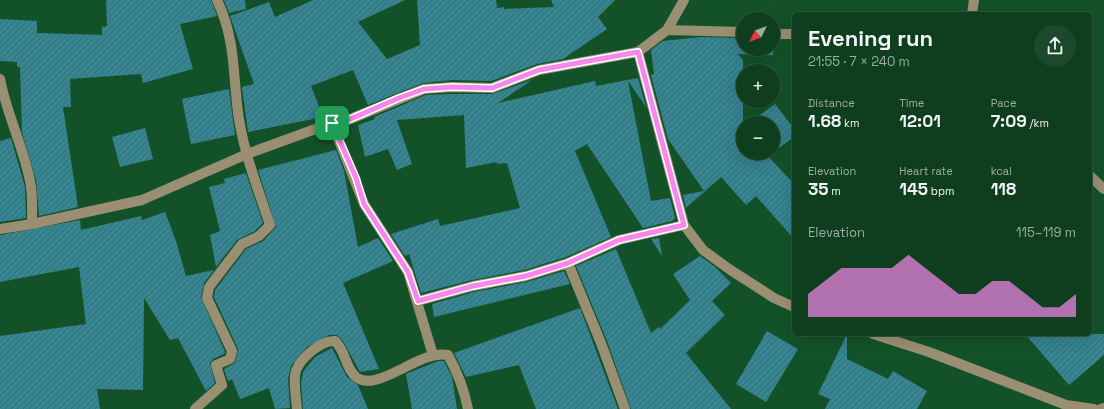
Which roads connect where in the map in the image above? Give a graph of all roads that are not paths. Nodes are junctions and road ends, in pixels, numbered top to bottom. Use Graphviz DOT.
graph roads {
  1 [pos="217,0"];
  2 [pos="684,0"];
  3 [pos="974,0"];
  4 [pos="972,12"];
  5 [pos="667,30"];
  6 [pos="736,32"];
  7 [pos="780,34"];
  8 [pos="792,34"];
  9 [pos="638,52"];
  10 [pos="0,79"];
  11 [pos="332,123"];
  12 [pos="247,154"];
  13 [pos="1092,178"];
  14 [pos="1104,189"];
  15 [pos="32,224"];
  16 [pos="684,225"];
  17 [pos="0,230"];
  18 [pos="568,263"];
  19 [pos="418,301"];
  20 [pos="792,306"];
  21 [pos="879,336"];
  22 [pos="433,355"];
  23 [pos="1104,408"];
  24 [pos="195,409"];
  25 [pos="297,409"];
  26 [pos="468,409"];
  27 [pos="625,409"];
  28 [pos="1094,409"];
  29 [pos="1101,409"];
  1 -- 12 [label="street"];
  2 -- 5 [label="street"];
  3 -- 4 [label="street"];
  5 -- 6 [label="street"];
  5 -- 9 [label="street"];
  7 -- 8 [label="street"];
  9 -- 11 [label="street"];
  9 -- 16 [label="street"];
  10 -- 15 [label="street"];
  11 -- 12 [label="street"];
  11 -- 19 [label="street"];
  12 -- 15 [label="street"];
  12 -- 24 [label="street"];
  13 -- 14 [label="street"];
  15 -- 17 [label="street"];
  16 -- 18 [label="street"];
  16 -- 20 [label="street"];
  18 -- 19 [label="street"];
  18 -- 27 [label="street"];
  19 -- 22 [label="street"];
  21 -- 28 [label="street"];
  22 -- 25 [label="street"];
  22 -- 26 [label="street"];
  23 -- 29 [label="street"];
}
